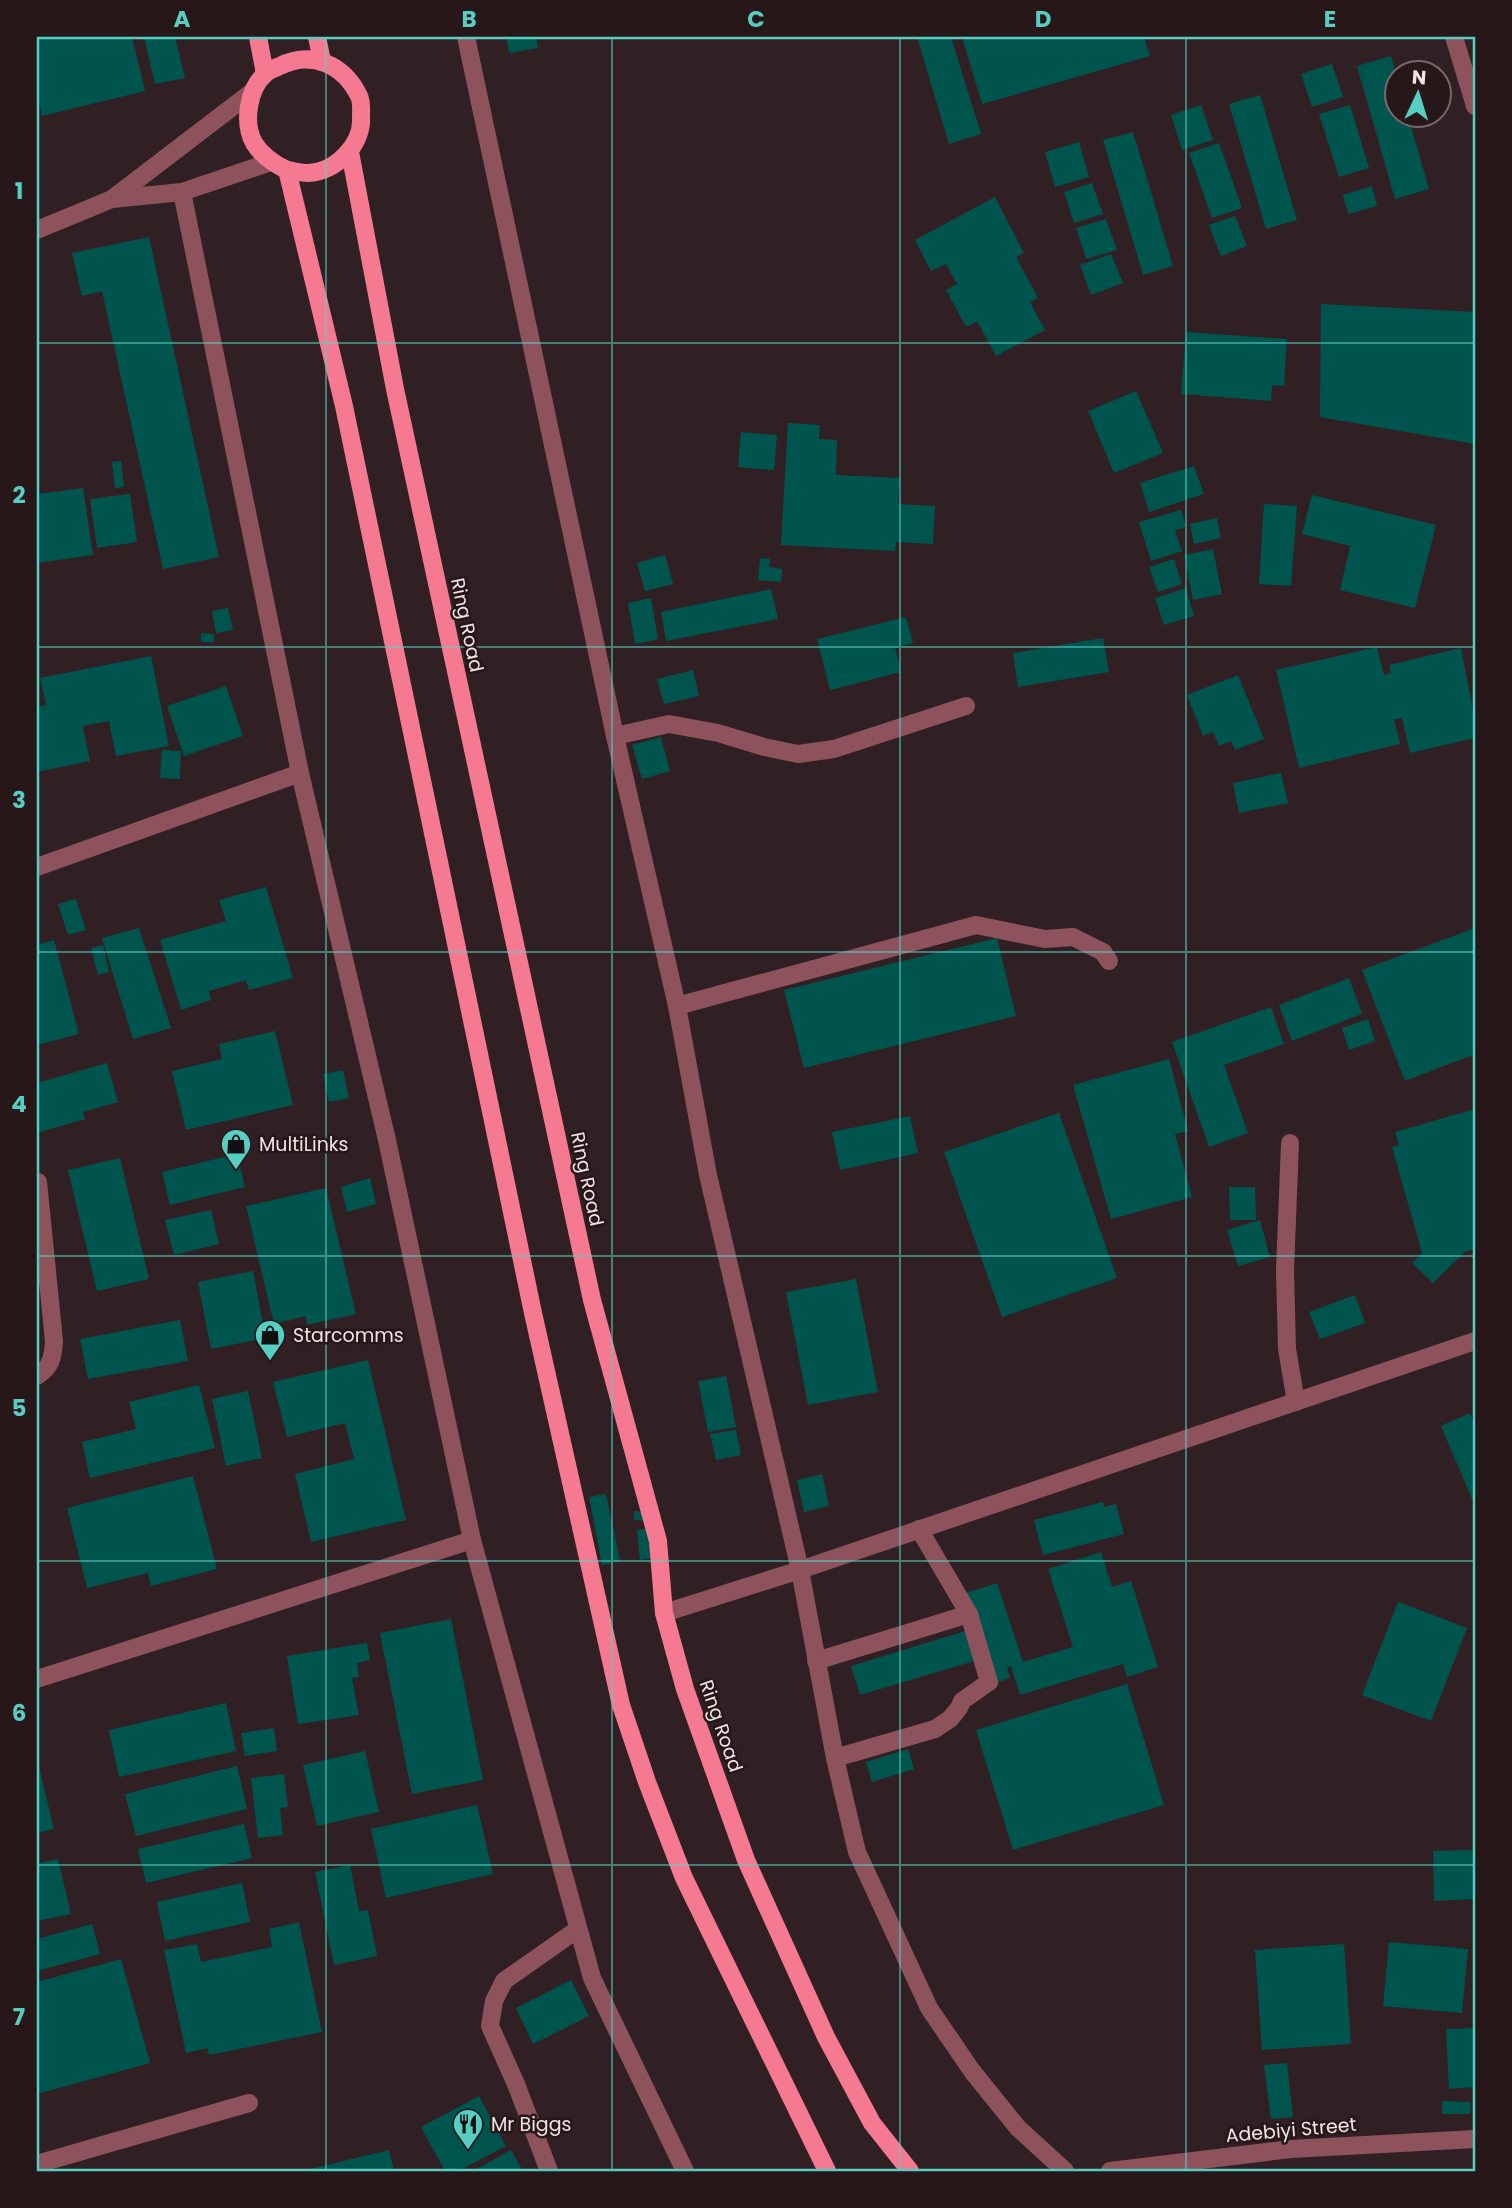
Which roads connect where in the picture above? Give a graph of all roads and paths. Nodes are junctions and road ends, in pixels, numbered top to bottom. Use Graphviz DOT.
graph roads {
  1 [pos="258,37"];
  2 [pos="317,37"];
  3 [pos="466,37"];
  4 [pos="1454,37"];
  5 [pos="322,61"];
  6 [pos="265,74"];
  7 [pos="252,92"];
  8 [pos="1475,106"];
  9 [pos="350,152"];
  10 [pos="279,166"];
  11 [pos="182,192"];
  12 [pos="112,199"];
  13 [pos="37,230"];
  14 [pos="966,706"];
  15 [pos="615,736"];
  16 [pos="300,773"];
  17 [pos="37,867"];
  18 [pos="1109,961"];
  19 [pos="677,1006"];
  20 [pos="1290,1143"];
  21 [pos="38,1182"];
  22 [pos="1475,1341"];
  23 [pos="37,1376"];
  24 [pos="1296,1402"];
  25 [pos="919,1529"];
  26 [pos="472,1540"];
  27 [pos="800,1570"];
  28 [pos="664,1613"];
  29 [pos="970,1614"];
  30 [pos="817,1661"];
  31 [pos="37,1679"];
  32 [pos="835,1758"];
  33 [pos="578,1929"];
  34 [pos="250,2103"];
  35 [pos="1475,2139"];
  36 [pos="37,2164"];
  37 [pos="822,2168"];
  38 [pos="549,2171"];
  39 [pos="685,2171"];
  40 [pos="910,2171"];
  41 [pos="1065,2171"];
  42 [pos="1110,2171"];
  1 -- 6 [label="main road"];
  2 -- 5 [label="main road"];
  3 -- 15 [label="street"];
  4 -- 8 [label="street"];
  5 -- 6 [label="main road"];
  5 -- 9 [label="main road"];
  6 -- 7 [label="main road"];
  7 -- 10 [label="main road"];
  7 -- 12 [label="street"];
  9 -- 10 [label="main road"];
  9 -- 28 [label="main road, Ring Road"];
  10 -- 11 [label="street"];
  10 -- 37 [label="main road"];
  11 -- 12 [label="street"];
  11 -- 16 [label="street"];
  12 -- 13 [label="street"];
  14 -- 15 [label="street"];
  15 -- 19 [label="street"];
  16 -- 17 [label="street"];
  16 -- 26 [label="street"];
  18 -- 19 [label="street"];
  19 -- 27 [label="street"];
  20 -- 24 [label="street"];
  21 -- 23 [label="street"];
  22 -- 24 [label="street"];
  24 -- 25 [label="street"];
  25 -- 27 [label="street"];
  25 -- 29 [label="street"];
  26 -- 31 [label="street"];
  26 -- 33 [label="street"];
  27 -- 28 [label="street"];
  27 -- 30 [label="street"];
  28 -- 40 [label="main road, Ring Road"];
  29 -- 30 [label="street"];
  29 -- 32 [label="street"];
  30 -- 32 [label="street"];
  32 -- 41 [label="street"];
  33 -- 38 [label="street"];
  33 -- 39 [label="street"];
  34 -- 36 [label="street"];
  35 -- 42 [label="street, Adebiyi Street"];
}
